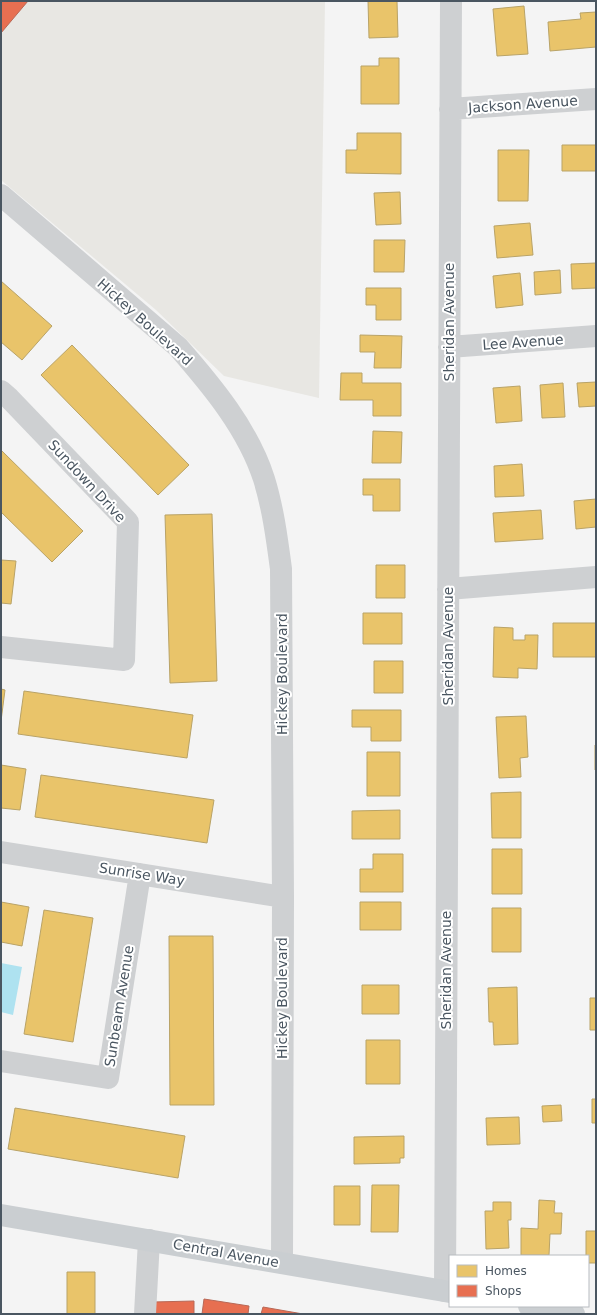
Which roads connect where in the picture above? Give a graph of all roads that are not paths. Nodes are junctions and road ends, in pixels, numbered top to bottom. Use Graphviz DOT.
graph roads {
  1 [pos="451,1"];
  2 [pos="596,99"];
  3 [pos="450,109"];
  4 [pos="1,195"];
  5 [pos="596,336"];
  6 [pos="449,348"];
  7 [pos="1,391"];
  8 [pos="596,577"];
  9 [pos="448,589"];
  10 [pos="1,646"];
  11 [pos="1,852"];
  12 [pos="140,874"];
  13 [pos="283,897"];
  14 [pos="1,1061"];
  15 [pos="1,1215"];
  16 [pos="149,1240"];
  17 [pos="282,1262"];
  18 [pos="447,1292"];
  19 [pos="535,1307"];
  20 [pos="144,1314"];
  21 [pos="574,1314"];
  1 -- 3 [label="street, Sheridan Avenue"];
  2 -- 3 [label="street, Jackson Avenue"];
  3 -- 6 [label="street, Sheridan Avenue"];
  4 -- 13 [label="street, Hickey Boulevard"];
  5 -- 6 [label="street, Lee Avenue"];
  6 -- 9 [label="street, Sheridan Avenue"];
  7 -- 10 [label="street, Sundown Drive"];
  8 -- 9 [label="street"];
  9 -- 18 [label="street, Sheridan Avenue"];
  11 -- 12 [label="street, Sunrise Way"];
  12 -- 13 [label="street, Sunrise Way"];
  12 -- 14 [label="street, Sunbeam Avenue"];
  13 -- 17 [label="street, Hickey Boulevard"];
  15 -- 16 [label="main road, Central Avenue"];
  16 -- 17 [label="main road, Central Avenue"];
  16 -- 20 [label="street"];
  17 -- 18 [label="main road, Central Avenue"];
  19 -- 21 [label="main road"];
}
